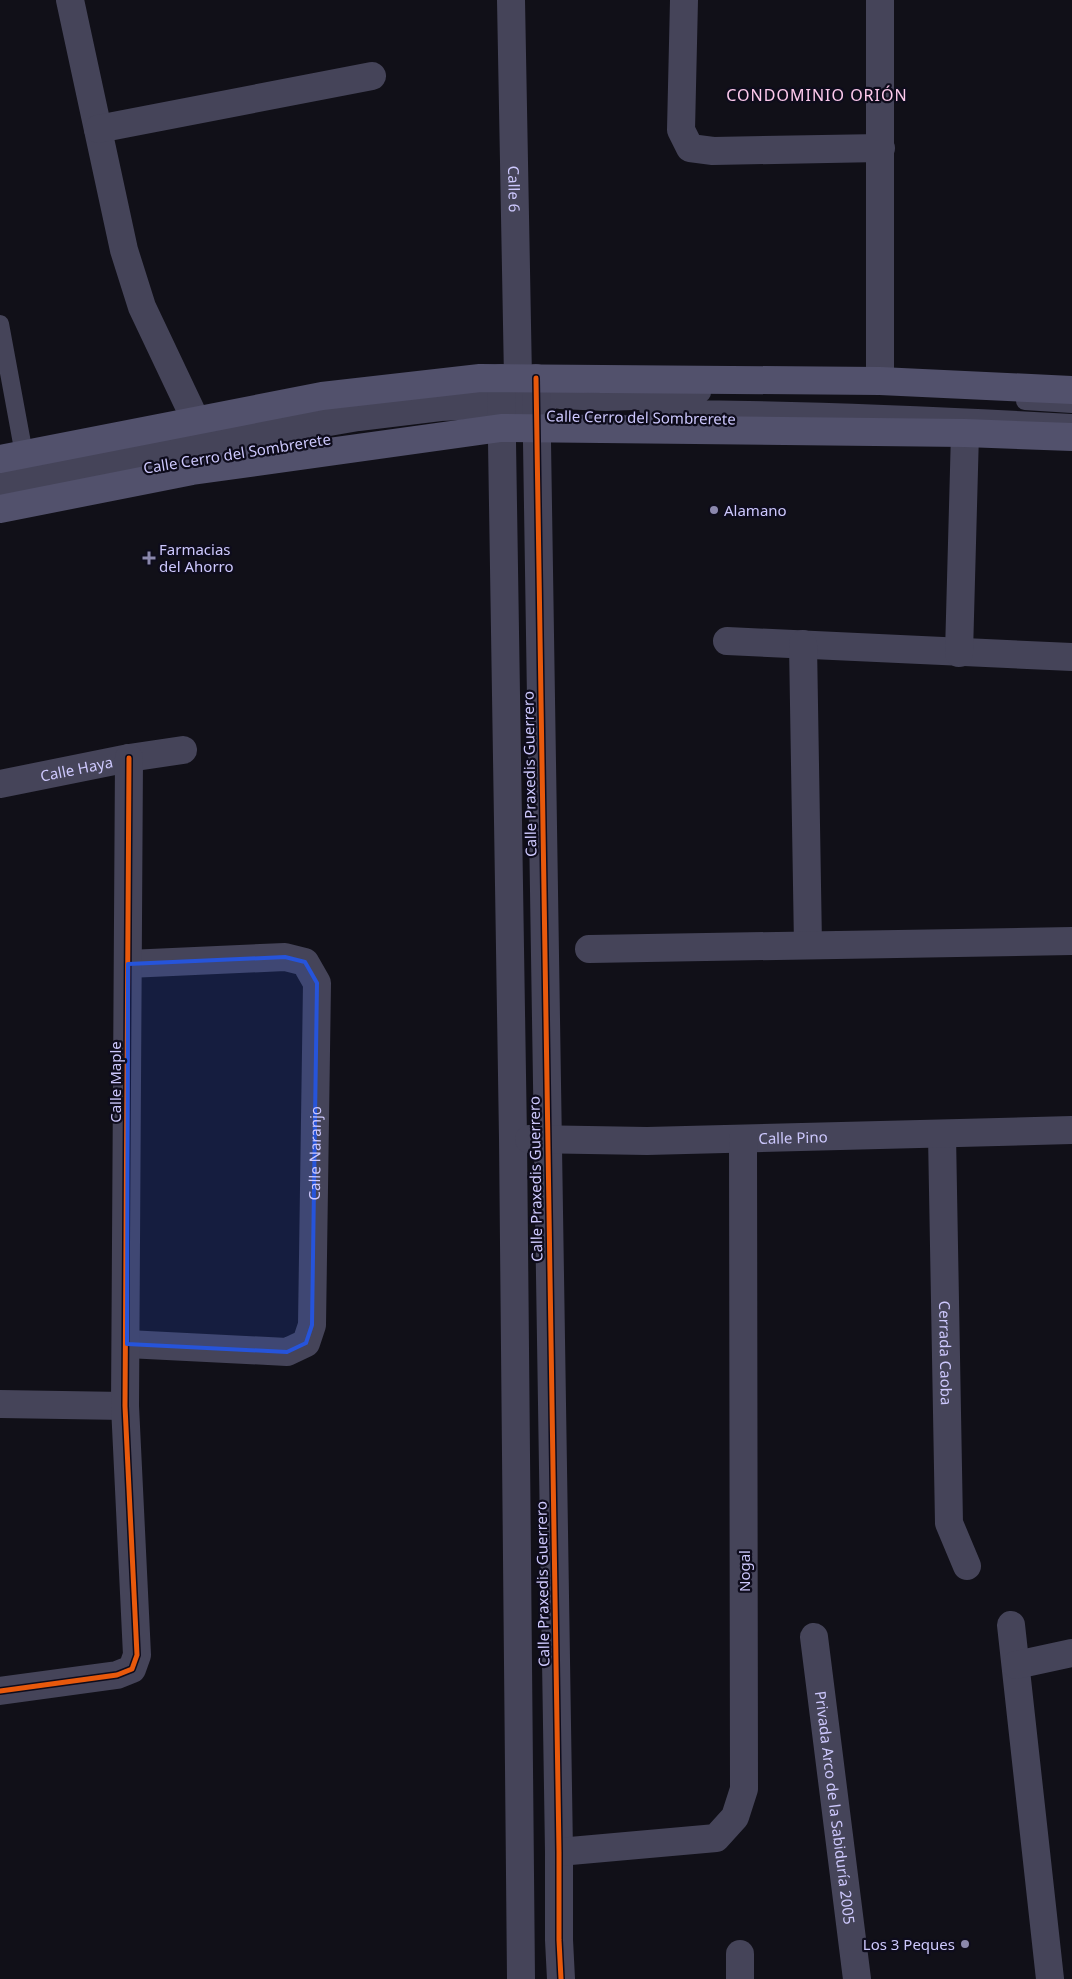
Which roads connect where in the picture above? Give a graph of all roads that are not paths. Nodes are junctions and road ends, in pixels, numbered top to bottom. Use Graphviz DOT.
graph roads {
  1 [pos="70,0"];
  2 [pos="511,0"];
  3 [pos="684,0"];
  4 [pos="880,0"];
  5 [pos="372,76"];
  6 [pos="98,129"];
  7 [pos="881,148"];
  8 [pos="0,324"];
  9 [pos="880,381"];
  10 [pos="1072,390"];
  11 [pos="519,400"];
  12 [pos="1072,404"];
  13 [pos="196,421"];
  14 [pos="1072,423"];
  15 [pos="965,433"];
  16 [pos="1072,437"];
  17 [pos="12,457"];
  18 [pos="0,475"];
  19 [pos="0,488"];
  20 [pos="0,509"];
  21 [pos="727,641"];
  22 [pos="803,644"];
  23 [pos="959,652"];
  24 [pos="1072,657"];
  25 [pos="183,750"];
  26 [pos="129,758"];
  27 [pos="0,784"];
  28 [pos="1072,941"];
  29 [pos="808,945"];
  30 [pos="589,949"];
  31 [pos="128,964"];
  32 [pos="1072,1130"];
  33 [pos="942,1135"];
  34 [pos="513,1138"];
  35 [pos="547,1139"];
  36 [pos="743,1139"];
  37 [pos="127,1344"];
  38 [pos="0,1404"];
  39 [pos="125,1406"];
  40 [pos="967,1566"];
  41 [pos="1011,1625"];
  42 [pos="814,1637"];
  43 [pos="1072,1653"];
  44 [pos="1016,1665"];
  45 [pos="0,1692"];
  46 [pos="559,1852"];
  47 [pos="521,1979"];
  48 [pos="561,1979"];
  49 [pos="857,1979"];
  50 [pos="1050,1979"];
  1 -- 6 [label="street"];
  2 -- 11 [label="street, Calle 6"];
  3 -- 7 [label="street"];
  4 -- 7 [label="street"];
  5 -- 6 [label="street"];
  6 -- 13 [label="street"];
  7 -- 9 [label="street"];
  8 -- 17 [label="lane"];
  9 -- 10 [label="main road, Calle Cerro del Sombrerete"];
  9 -- 11 [label="main road, Calle Cerro del Sombrerete"];
  11 -- 12 [label="lane"];
  11 -- 13 [label="main road, Calle Cerro del Sombrerete"];
  11 -- 14 [label="lane"];
  11 -- 15 [label="main road, Calle Cerro del Sombrerete"];
  11 -- 18 [label="lane"];
  11 -- 19 [label="lane"];
  11 -- 20 [label="main road, Calle Cerro del Sombrerete"];
  11 -- 34 [label="street, Calle Praxedis Guerrero"];
  11 -- 35 [label="street, Calle Praxedis Guerrero"];
  13 -- 17 [label="main road, Calle Cerro del Sombrerete"];
  15 -- 16 [label="main road, Calle Cerro del Sombrerete"];
  15 -- 23 [label="street"];
  21 -- 22 [label="street"];
  22 -- 23 [label="street"];
  22 -- 29 [label="street"];
  23 -- 24 [label="street"];
  25 -- 26 [label="street, Calle Haya"];
  26 -- 27 [label="street, Calle Haya"];
  26 -- 31 [label="street, Calle Maple"];
  28 -- 29 [label="street"];
  29 -- 30 [label="street"];
  31 -- 37 [label="street, Calle Maple"];
  31 -- 37 [label="street, Calle Naranjo"];
  32 -- 33 [label="street, Calle Pino"];
  33 -- 36 [label="street, Calle Pino"];
  33 -- 40 [label="street, Cerrada Caoba"];
  34 -- 35 [label="street, Calle Pino"];
  34 -- 47 [label="street, Calle Praxedis Guerrero"];
  35 -- 36 [label="street, Calle Pino"];
  35 -- 46 [label="street, Calle Praxedis Guerrero"];
  36 -- 46 [label="street, Nogal"];
  37 -- 39 [label="street, Calle Maple"];
  38 -- 39 [label="street"];
  39 -- 45 [label="street, Calle Maple"];
  41 -- 44 [label="street"];
  42 -- 49 [label="street, Privada Arco de la Sabiduría 2005"];
  43 -- 44 [label="street"];
  44 -- 50 [label="street"];
  46 -- 48 [label="street, Calle Praxedis Guerrero"];
}
